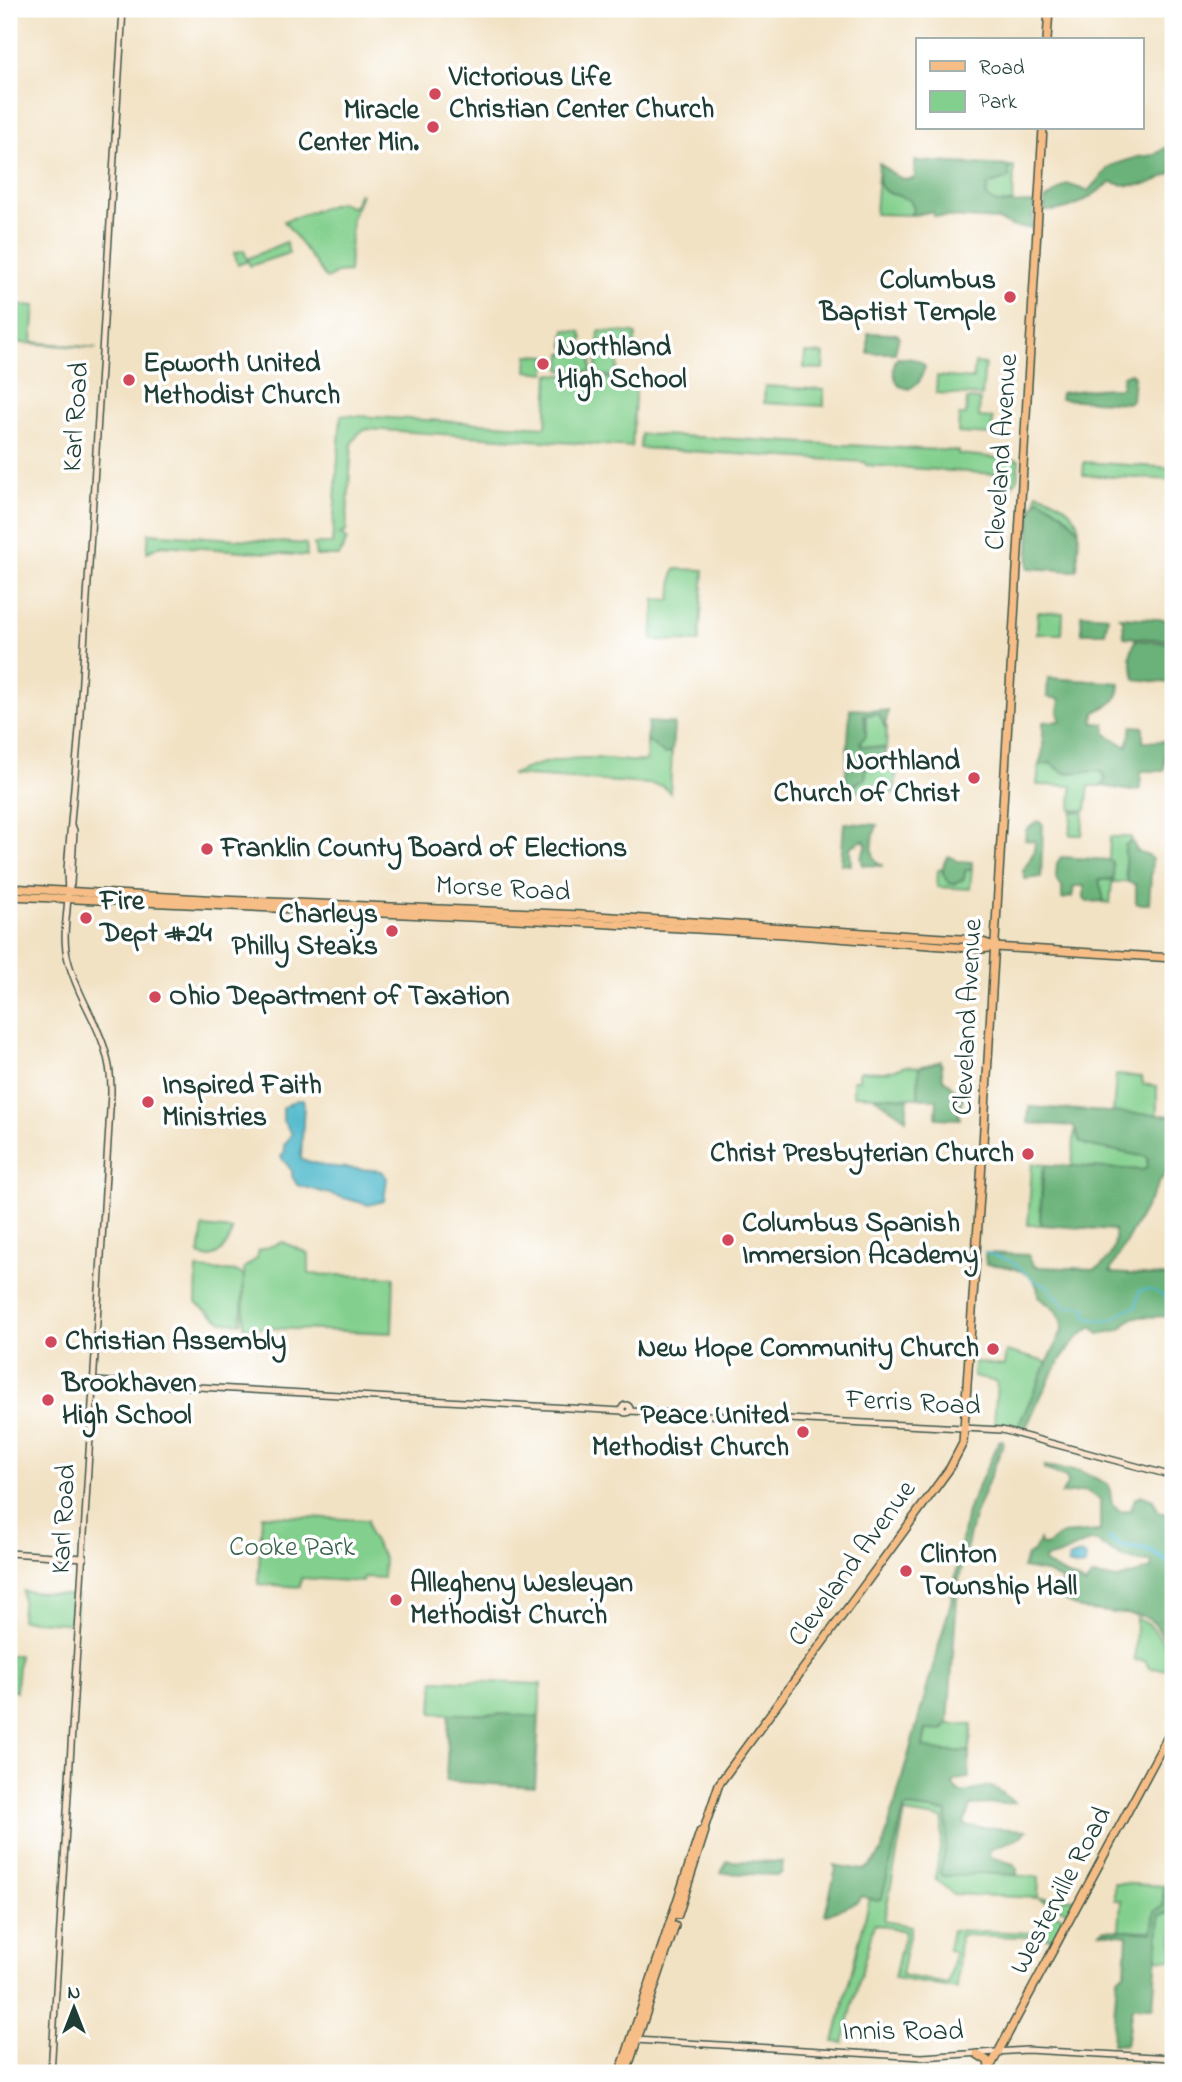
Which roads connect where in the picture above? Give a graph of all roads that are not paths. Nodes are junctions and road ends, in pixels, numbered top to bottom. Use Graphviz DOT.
graph roads {
  1 [pos="123,9"];
  2 [pos="1049,9"];
  3 [pos="1047,38"];
  4 [pos="1043,130"];
  5 [pos="9,888"];
  6 [pos="9,896"];
  7 [pos="68,896"];
  8 [pos="558,914"];
  9 [pos="524,919"];
  10 [pos="873,936"];
  11 [pos="995,947"];
  12 [pos="1173,958"];
  13 [pos="94,1381"];
  14 [pos="965,1428"];
  15 [pos="1173,1476"];
  16 [pos="9,1553"];
  17 [pos="84,1558"];
  18 [pos="1173,1727"];
  19 [pos="704,1829"];
  20 [pos="696,1843"];
  21 [pos="698,1853"];
  22 [pos="671,1923"];
  23 [pos="671,1937"];
  24 [pos="655,1970"];
  25 [pos="656,1984"];
  26 [pos="635,2040"];
  27 [pos="999,2051"];
  28 [pos="977,2054"];
  29 [pos="1173,2058"];
  30 [pos="988,2071"];
  31 [pos="51,2073"];
  32 [pos="620,2073"];
  33 [pos="626,2073"];
  1 -- 7 [label="main road, Karl Road"];
  2 -- 3 [label="main road"];
  4 -- 11 [label="main road, Cleveland Avenue"];
  5 -- 7 [label="main road, Morse Road"];
  6 -- 7 [label="main road, Morse Road"];
  7 -- 8 [label="main road, Morse Road"];
  7 -- 9 [label="main road, Morse Road"];
  7 -- 13 [label="main road, Karl Road"];
  8 -- 9 [label="main road"];
  8 -- 10 [label="main road, Morse Road"];
  9 -- 10 [label="main road, Morse Road"];
  10 -- 11 [label="main road, Morse Road"];
  10 -- 11 [label="main road, Morse Road"];
  11 -- 12 [label="main road, Morse Road"];
  11 -- 14 [label="main road, Cleveland Avenue"];
  13 -- 14 [label="main road, Ferris Road"];
  13 -- 17 [label="main road, Karl Road"];
  14 -- 15 [label="main road, Ferris Road"];
  14 -- 19 [label="main road, Cleveland Avenue"];
  16 -- 17 [label="main road"];
  17 -- 31 [label="main road, Karl Road"];
  18 -- 27 [label="main road, Westerville Road"];
  19 -- 20 [label="main road, Cleveland Avenue"];
  19 -- 21 [label="main road, Cleveland Avenue"];
  20 -- 21 [label="main road"];
  20 -- 22 [label="main road, Cleveland Avenue"];
  21 -- 23 [label="main road, Cleveland Avenue"];
  22 -- 23 [label="main road"];
  22 -- 24 [label="main road, Cleveland Avenue"];
  23 -- 25 [label="main road, Cleveland Avenue"];
  24 -- 25 [label="main road"];
  24 -- 26 [label="main road, Cleveland Avenue"];
  25 -- 26 [label="main road, Cleveland Avenue"];
  26 -- 28 [label="main road, Innis Road"];
  26 -- 32 [label="main road, Cleveland Avenue"];
  26 -- 33 [label="main road, Cleveland Avenue"];
  27 -- 28 [label="main road, Innis Road"];
  27 -- 29 [label="main road, Innis Road"];
  27 -- 30 [label="main road, Westerville Road"];
  28 -- 30 [label="main road"];
}
